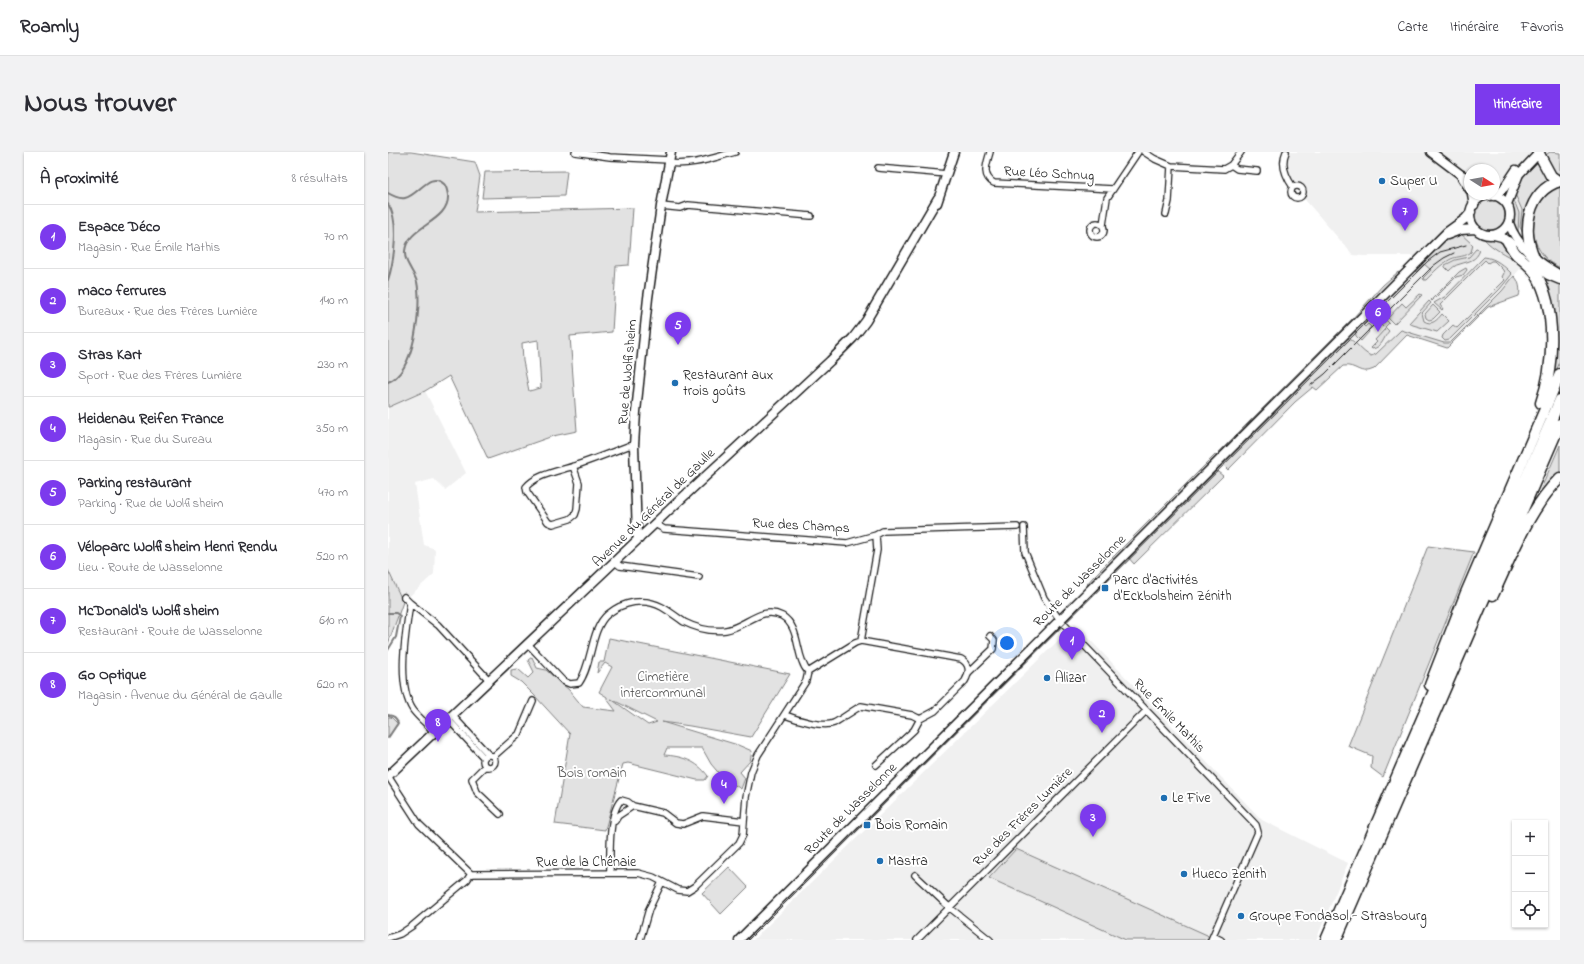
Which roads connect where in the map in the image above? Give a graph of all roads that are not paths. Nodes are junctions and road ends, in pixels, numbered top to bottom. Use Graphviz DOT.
graph roads {
  1 [pos="575,152"];
  2 [pos="735,152"];
  3 [pos="954,152"];
  4 [pos="990,152"];
  5 [pos="1138,152"];
  6 [pos="1144,152"];
  7 [pos="1241,152"];
  8 [pos="1286,152"];
  9 [pos="1431,152"];
  10 [pos="1538,152"];
  11 [pos="669,158"];
  12 [pos="1231,165"];
  13 [pos="1171,166"];
  14 [pos="878,168"];
  15 [pos="1257,171"];
  16 [pos="947,174"];
  17 [pos="1460,174"];
  18 [pos="1464,176"];
  19 [pos="1464,180"];
  20 [pos="1559,181"];
  21 [pos="1293,187"];
  22 [pos="1113,189"];
  23 [pos="1500,190"];
  24 [pos="1500,199"];
  25 [pos="1472,200"];
  26 [pos="1478,200"];
  27 [pos="1507,204"];
  28 [pos="661,207"];
  29 [pos="1472,208"];
  30 [pos="1166,214"];
  31 [pos="811,216"];
  32 [pos="1509,223"];
  33 [pos="1103,225"];
  34 [pos="1476,229"];
  35 [pos="1494,235"];
  36 [pos="1440,239"];
  37 [pos="1508,242"];
  38 [pos="1535,259"];
  39 [pos="1523,267"];
  40 [pos="1560,275"];
  41 [pos="1560,280"];
  42 [pos="1542,284"];
  43 [pos="1560,374"];
  44 [pos="1560,400"];
  45 [pos="1560,424"];
  46 [pos="634,446"];
  47 [pos="573,466"];
  48 [pos="1560,478"];
  49 [pos="655,524"];
  50 [pos="1017,527"];
  51 [pos="1024,527"];
  52 [pos="876,535"];
  53 [pos="640,539"];
  54 [pos="1488,539"];
  55 [pos="615,562"];
  56 [pos="699,577"];
  57 [pos="404,597"];
  58 [pos="410,603"];
  59 [pos="1060,620"];
  60 [pos="990,636"];
  61 [pos="861,641"];
  62 [pos="528,644"];
  63 [pos="808,672"];
  64 [pos="968,672"];
  65 [pos="489,680"];
  66 [pos="533,701"];
  67 [pos="1438,705"];
  68 [pos="1146,711"];
  69 [pos="785,715"];
  70 [pos="450,717"];
  71 [pos="920,719"];
  72 [pos="434,732"];
  73 [pos="489,756"];
  74 [pos="876,765"];
  75 [pos="485,766"];
  76 [pos="388,776"];
  77 [pos="1385,803"];
  78 [pos="633,806"];
  79 [pos="500,814"];
  80 [pos="744,821"];
  81 [pos="613,824"];
  82 [pos="610,873"];
  83 [pos="471,874"];
  84 [pos="915,875"];
  85 [pos="662,882"];
  86 [pos="949,907"];
  87 [pos="388,938"];
  88 [pos="1212,938"];
  89 [pos="640,940"];
  90 [pos="739,940"];
  91 [pos="917,940"];
  92 [pos="990,940"];
  93 [pos="1220,940"];
  94 [pos="1326,940"];
  95 [pos="1336,940"];
  1 -- 11 [label="street"];
  2 -- 11 [label="street"];
  3 -- 16 [label="main road, Avenue du Général de Gaulle"];
  4 -- 22 [label="street, Rue Léo Schnug"];
  5 -- 22 [label="street"];
  6 -- 13 [label="street"];
  7 -- 12 [label="street"];
  8 -- 21 [label="street"];
  9 -- 17 [label="main road"];
  10 -- 20 [label="highway"];
  10 -- 23 [label="main road"];
  10 -- 27 [label="main road"];
  11 -- 28 [label="main road, Rue de Wolfisheim"];
  12 -- 13 [label="street"];
  12 -- 15 [label="street"];
  13 -- 30 [label="street"];
  14 -- 16 [label="street"];
  16 -- 49 [label="main road, Avenue du Général de Gaulle"];
  17 -- 18 [label="main road"];
  17 -- 19 [label="main road"];
  20 -- 38 [label="highway"];
  22 -- 33 [label="street"];
  24 -- 27 [label="main road"];
  25 -- 29 [label="main road"];
  26 -- 29 [label="main road"];
  27 -- 32 [label="main road"];
  28 -- 31 [label="street"];
  28 -- 46 [label="main road, Rue de Wolfisheim"];
  29 -- 34 [label="main road"];
  29 -- 36 [label="main road, Route de Wasselonne"];
  32 -- 35 [label="main road"];
  32 -- 38 [label="main road"];
  34 -- 35 [label="main road"];
  34 -- 36 [label="main road"];
  35 -- 37 [label="main road"];
  36 -- 59 [label="main road, Route de Wasselonne"];
  37 -- 41 [label="main road"];
  37 -- 42 [label="highway"];
  38 -- 40 [label="main road"];
  39 -- 42 [label="highway"];
  42 -- 54 [label="highway"];
  43 -- 54 [label="highway"];
  44 -- 77 [label="highway"];
  45 -- 67 [label="highway"];
  46 -- 47 [label="street"];
  46 -- 53 [label="main road, Rue de Wolfisheim"];
  47 -- 47 [label="street"];
  48 -- 67 [label="highway"];
  49 -- 52 [label="street, Rue des Champs"];
  49 -- 53 [label="main road, Avenue du Général de Gaulle"];
  50 -- 52 [label="street, Rue des Champs"];
  51 -- 59 [label="street, Rue Émile Mathis"];
  52 -- 61 [label="street"];
  53 -- 55 [label="main road, Avenue du Général de Gaulle"];
  54 -- 77 [label="highway"];
  55 -- 56 [label="street"];
  55 -- 62 [label="main road, Avenue du Général de Gaulle"];
  57 -- 58 [label="street"];
  58 -- 65 [label="street"];
  58 -- 72 [label="street"];
  59 -- 68 [label="street, Rue Émile Mathis"];
  59 -- 90 [label="main road, Route de Wasselonne"];
  60 -- 64 [label="street"];
  61 -- 63 [label="street"];
  61 -- 64 [label="street"];
  62 -- 63 [label="street"];
  62 -- 65 [label="main road, Avenue du Général de Gaulle"];
  63 -- 69 [label="street, Rue de la Chênaie"];
  64 -- 71 [label="street"];
  65 -- 70 [label="main road, Avenue du Général de Gaulle"];
  66 -- 73 [label="street"];
  67 -- 95 [label="highway"];
  68 -- 86 [label="street, Rue des Frères Lumière"];
  68 -- 88 [label="street, Rue Émile Mathis"];
  69 -- 71 [label="street"];
  69 -- 80 [label="street, Rue de la Chênaie"];
  70 -- 72 [label="main road, Avenue du Général de Gaulle"];
  70 -- 73 [label="street"];
  71 -- 74 [label="street"];
  72 -- 76 [label="main road, Avenue du Général de Gaulle"];
  73 -- 75 [label="street"];
  73 -- 75 [label="street"];
  75 -- 79 [label="street"];
  76 -- 83 [label="street"];
  77 -- 94 [label="highway"];
  78 -- 80 [label="street"];
  78 -- 81 [label="street"];
  78 -- 81 [label="street"];
  80 -- 85 [label="street, Rue de la Chênaie"];
  81 -- 82 [label="street"];
  82 -- 83 [label="street, Rue de la Chênaie"];
  82 -- 85 [label="street, Rue de la Chênaie"];
  83 -- 87 [label="street"];
  84 -- 86 [label="street"];
  85 -- 89 [label="street"];
  86 -- 91 [label="street, Rue des Frères Lumière"];
  86 -- 92 [label="street"];
  88 -- 93 [label="street"];
}
